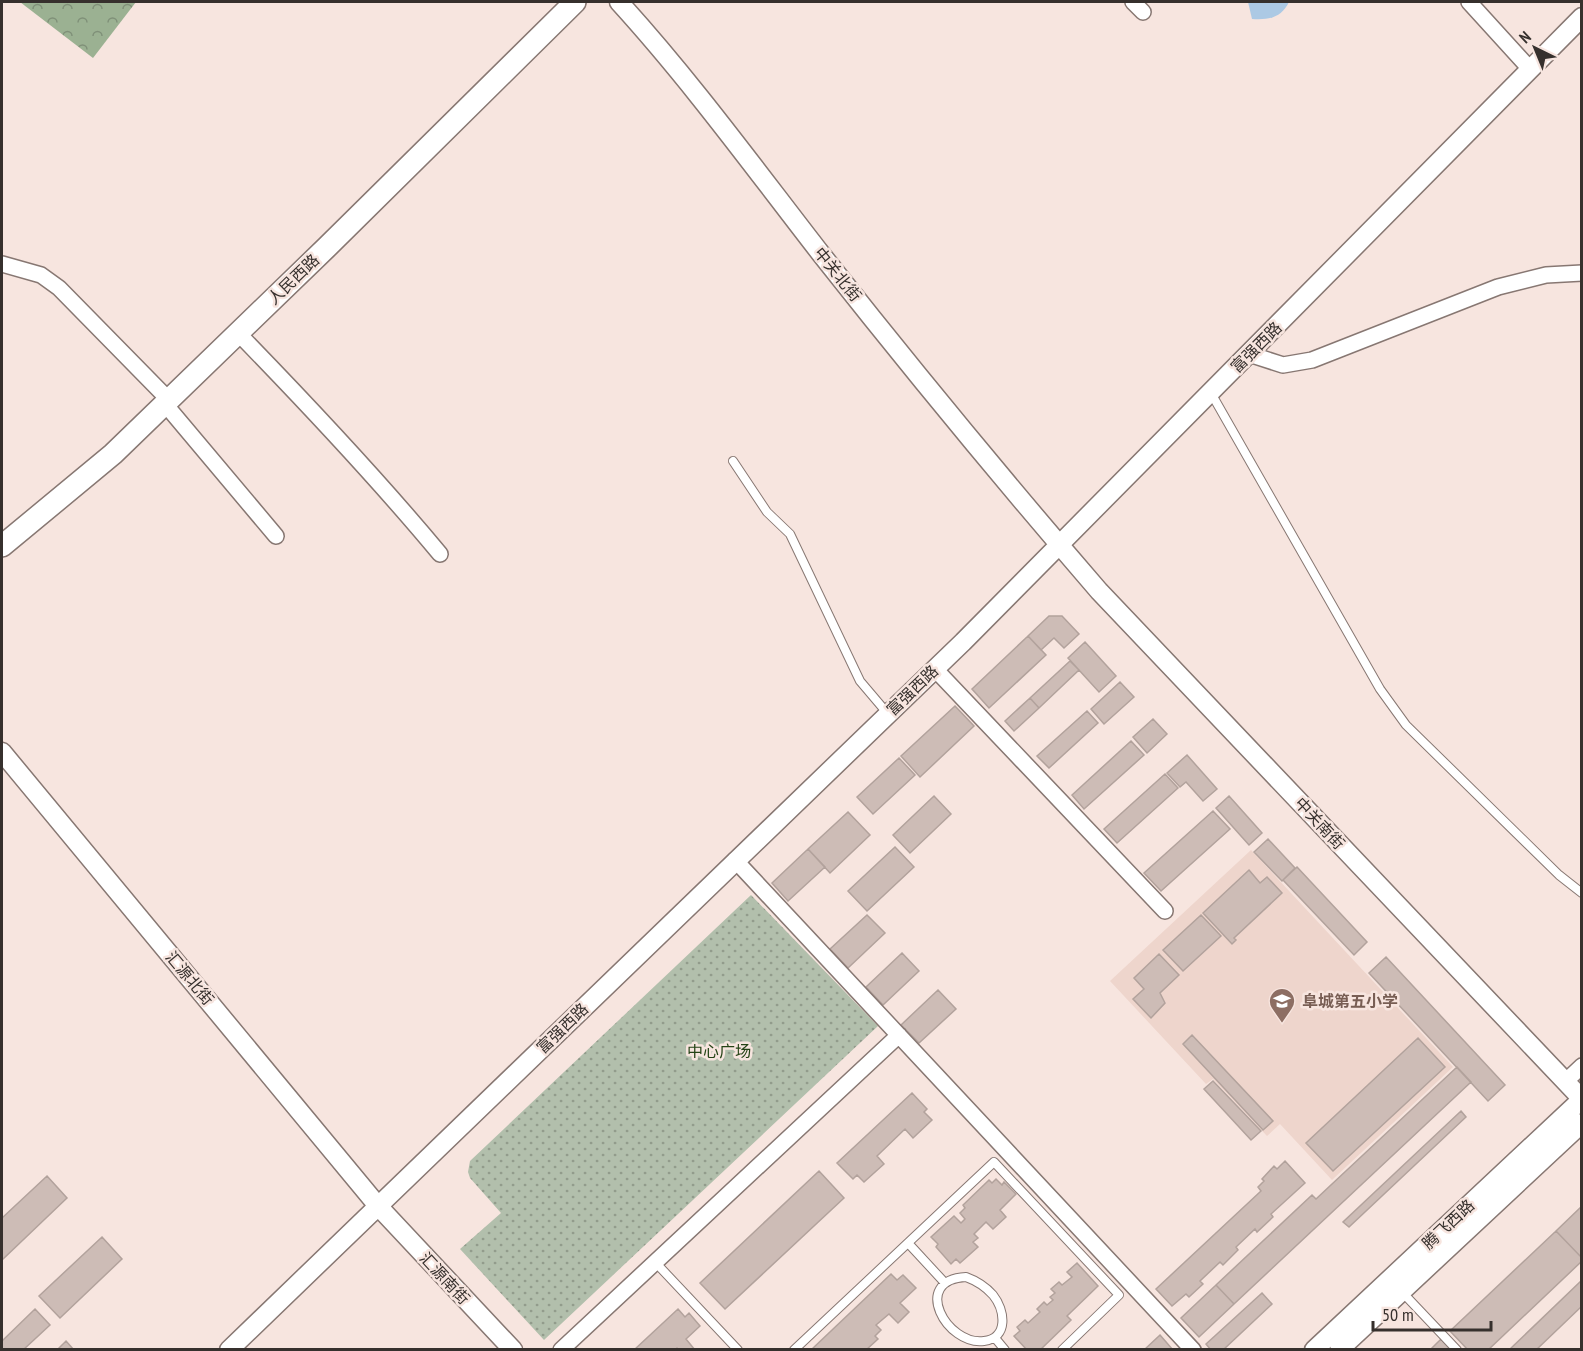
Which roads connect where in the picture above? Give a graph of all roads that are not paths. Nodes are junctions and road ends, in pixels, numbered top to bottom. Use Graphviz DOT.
graph roads {
  1 [pos="575,2"];
  2 [pos="619,2"];
  3 [pos="1469,2"];
  4 [pos="1581,17"];
  5 [pos="1530,69"];
  6 [pos="2,264"];
  7 [pos="1581,273"];
  8 [pos="238,333"];
  9 [pos="1249,354"];
  10 [pos="1211,393"];
  11 [pos="167,402"];
  12 [pos="733,461"];
  13 [pos="276,536"];
  14 [pos="1059,545"];
  15 [pos="2,546"];
  16 [pos="440,554"];
  17 [pos="935,669"];
  18 [pos="888,714"];
  19 [pos="2,752"];
  20 [pos="735,860"];
  21 [pos="1581,893"];
  22 [pos="1165,911"];
  23 [pos="899,1035"];
  24 [pos="1581,1066"];
  25 [pos="1565,1082"];
  26 [pos="1581,1099"];
  27 [pos="1581,1123"];
  28 [pos="378,1206"];
  29 [pos="908,1243"];
  30 [pos="655,1262"];
  31 [pos="945,1283"];
  32 [pos="1401,1291"];
  33 [pos="995,1338"];
  34 [pos="229,1350"];
  35 [pos="513,1350"];
  36 [pos="561,1350"];
  37 [pos="738,1350"];
  38 [pos="794,1350"];
  39 [pos="1005,1350"];
  40 [pos="1062,1350"];
  41 [pos="1193,1350"];
  42 [pos="1314,1350"];
  43 [pos="1339,1350"];
  44 [pos="1457,1350"];
  1 -- 8 [label="main road, 人民西路"];
  2 -- 14 [label="street, 中关北街"];
  3 -- 5 [label="street"];
  4 -- 5 [label="street, 富强西路"];
  5 -- 9 [label="street, 富强西路"];
  6 -- 11 [label="street"];
  7 -- 9 [label="street"];
  8 -- 11 [label="main road, 人民西路"];
  8 -- 16 [label="street"];
  9 -- 10 [label="street, 富强西路"];
  10 -- 14 [label="street, 富强西路"];
  10 -- 21 [label="lane"];
  11 -- 13 [label="street"];
  11 -- 15 [label="main road, 人民西路"];
  12 -- 18 [label="lane"];
  14 -- 17 [label="street, 富强西路"];
  14 -- 25 [label="street, 中关南街"];
  17 -- 18 [label="street, 富强西路"];
  17 -- 22 [label="street"];
  18 -- 20 [label="street, 富强西路"];
  19 -- 28 [label="street, 汇源北街"];
  20 -- 23 [label="street"];
  20 -- 28 [label="street, 富强西路"];
  23 -- 30 [label="street"];
  23 -- 41 [label="street"];
  24 -- 25 [label="street"];
  25 -- 26 [label="street, 中关南街"];
  26 -- 42 [label="street, 腾飞西路"];
  27 -- 32 [label="street, 腾飞西路"];
  28 -- 34 [label="street, 富强西路"];
  28 -- 35 [label="street, 汇源南街"];
  29 -- 31 [label="lane"];
  29 -- 38 [label="lane"];
  29 -- 40 [label="lane"];
  30 -- 36 [label="street"];
  30 -- 37 [label="lane"];
  31 -- 33 [label="lane"];
  31 -- 33 [label="lane"];
  32 -- 43 [label="street, 腾飞西路"];
  32 -- 44 [label="lane"];
  33 -- 39 [label="lane"];
}
